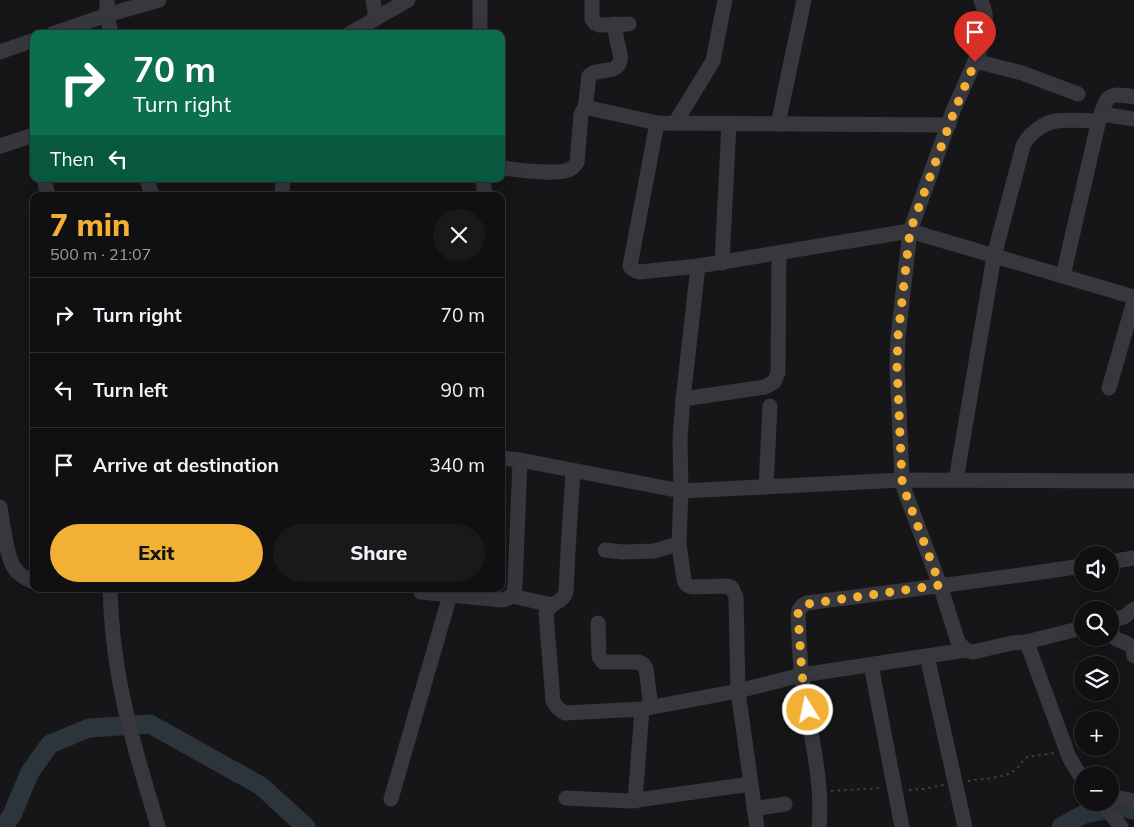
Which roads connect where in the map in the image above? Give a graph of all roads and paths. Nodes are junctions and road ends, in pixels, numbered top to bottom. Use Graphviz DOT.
graph roads {
  1 [pos="159,0"];
  2 [pos="372,0"];
  3 [pos="408,0"];
  4 [pos="480,0"];
  5 [pos="592,0"];
  6 [pos="725,0"];
  7 [pos="804,0"];
  8 [pos="981,0"];
  9 [pos="107,7"];
  10 [pos="376,18"];
  11 [pos="60,30"];
  12 [pos="110,30"];
  13 [pos="356,30"];
  14 [pos="480,30"];
  15 [pos="30,41"];
  16 [pos="0,52"];
  17 [pos="975,62"];
  18 [pos="1078,94"];
  19 [pos="1134,97"];
  20 [pos="585,108"];
  21 [pos="1100,118"];
  22 [pos="1134,120"];
  23 [pos="729,122"];
  24 [pos="656,123"];
  25 [pos="675,123"];
  26 [pos="778,124"];
  27 [pos="949,125"];
  28 [pos="30,138"];
  29 [pos="0,146"];
  30 [pos="505,168"];
  31 [pos="910,231"];
  32 [pos="779,254"];
  33 [pos="994,256"];
  34 [pos="722,263"];
  35 [pos="698,266"];
  36 [pos="1062,276"];
  37 [pos="1134,297"];
  38 [pos="1134,301"];
  39 [pos="1109,388"];
  40 [pos="682,399"];
  41 [pos="770,406"];
  42 [pos="505,458"];
  43 [pos="520,460"];
  44 [pos="573,471"];
  45 [pos="902,480"];
  46 [pos="956,480"];
  47 [pos="1134,482"];
  48 [pos="766,486"];
  49 [pos="681,490"];
  50 [pos="0,508"];
  51 [pos="679,544"];
  52 [pos="605,550"];
  53 [pos="1134,558"];
  54 [pos="1119,560"];
  55 [pos="1074,567"];
  56 [pos="30,580"];
  57 [pos="940,585"];
  58 [pos="110,592"];
  59 [pos="421,592"];
  60 [pos="450,595"];
  61 [pos="512,596"];
  62 [pos="552,605"];
  63 [pos="1134,609"];
  64 [pos="1119,618"];
  65 [pos="598,623"];
  66 [pos="1074,630"];
  67 [pos="1119,640"];
  68 [pos="1026,642"];
  69 [pos="966,650"];
  70 [pos="927,656"];
  71 [pos="1134,656"];
  72 [pos="871,665"];
  73 [pos="802,675"];
  74 [pos="738,691"];
  75 [pos="647,708"];
  76 [pos="1075,766"];
  77 [pos="751,784"];
  78 [pos="566,798"];
  79 [pos="1119,798"];
  80 [pos="391,799"];
  81 [pos="1134,800"];
  82 [pos="634,801"];
  83 [pos="785,804"];
  84 [pos="754,809"];
  85 [pos="1109,811"];
  86 [pos="158,827"];
  87 [pos="756,827"];
  88 [pos="819,827"];
  89 [pos="902,827"];
  90 [pos="965,827"];
  91 [pos="1121,827"];
  1 -- 9 [label="street"];
  2 -- 10 [label="street"];
  3 -- 10 [label="street"];
  4 -- 14 [label="street"];
  5 -- 20 [label="street"];
  6 -- 25 [label="street"];
  7 -- 26 [label="street"];
  8 -- 17 [label="street"];
  9 -- 11 [label="street"];
  9 -- 12 [label="street"];
  10 -- 13 [label="street"];
  15 -- 16 [label="street"];
  17 -- 18 [label="street"];
  17 -- 27 [label="street"];
  19 -- 21 [label="street"];
  20 -- 24 [label="street"];
  20 -- 30 [label="street"];
  21 -- 22 [label="street"];
  21 -- 33 [label="street"];
  21 -- 36 [label="street"];
  23 -- 25 [label="street"];
  23 -- 26 [label="street"];
  23 -- 34 [label="street"];
  24 -- 25 [label="street"];
  24 -- 35 [label="street"];
  26 -- 27 [label="street"];
  27 -- 31 [label="street"];
  28 -- 29 [label="street"];
  31 -- 32 [label="street"];
  31 -- 33 [label="street"];
  31 -- 45 [label="street"];
  32 -- 34 [label="street"];
  32 -- 40 [label="street"];
  33 -- 36 [label="street"];
  33 -- 46 [label="street"];
  34 -- 35 [label="street"];
  35 -- 40 [label="street"];
  36 -- 37 [label="street"];
  38 -- 39 [label="street"];
  40 -- 49 [label="street"];
  41 -- 48 [label="street"];
  42 -- 43 [label="street"];
  43 -- 44 [label="street"];
  43 -- 61 [label="street"];
  44 -- 49 [label="street"];
  44 -- 62 [label="street"];
  45 -- 46 [label="street"];
  45 -- 48 [label="street"];
  45 -- 57 [label="street"];
  46 -- 47 [label="street"];
  48 -- 49 [label="street"];
  49 -- 51 [label="street"];
  50 -- 56 [label="street"];
  51 -- 52 [label="street"];
  51 -- 74 [label="street"];
  53 -- 54 [label="street"];
  55 -- 57 [label="street"];
  57 -- 69 [label="street"];
  57 -- 73 [label="street"];
  58 -- 86 [label="street"];
  59 -- 60 [label="street"];
  60 -- 61 [label="street"];
  60 -- 80 [label="street"];
  61 -- 62 [label="street"];
  62 -- 75 [label="street"];
  63 -- 64 [label="street"];
  65 -- 75 [label="street"];
  66 -- 68 [label="street"];
  67 -- 71 [label="street"];
  68 -- 69 [label="street"];
  68 -- 76 [label="street"];
  69 -- 70 [label="street"];
  70 -- 72 [label="street"];
  70 -- 90 [label="street"];
  72 -- 73 [label="street"];
  72 -- 89 [label="street"];
  73 -- 74 [label="street"];
  73 -- 88 [label="street"];
  74 -- 75 [label="street"];
  74 -- 77 [label="street"];
  75 -- 82 [label="street"];
  77 -- 82 [label="street"];
  77 -- 84 [label="street"];
  78 -- 82 [label="street"];
  79 -- 81 [label="street"];
  83 -- 84 [label="street"];
  84 -- 87 [label="street"];
  85 -- 91 [label="street"];
}
